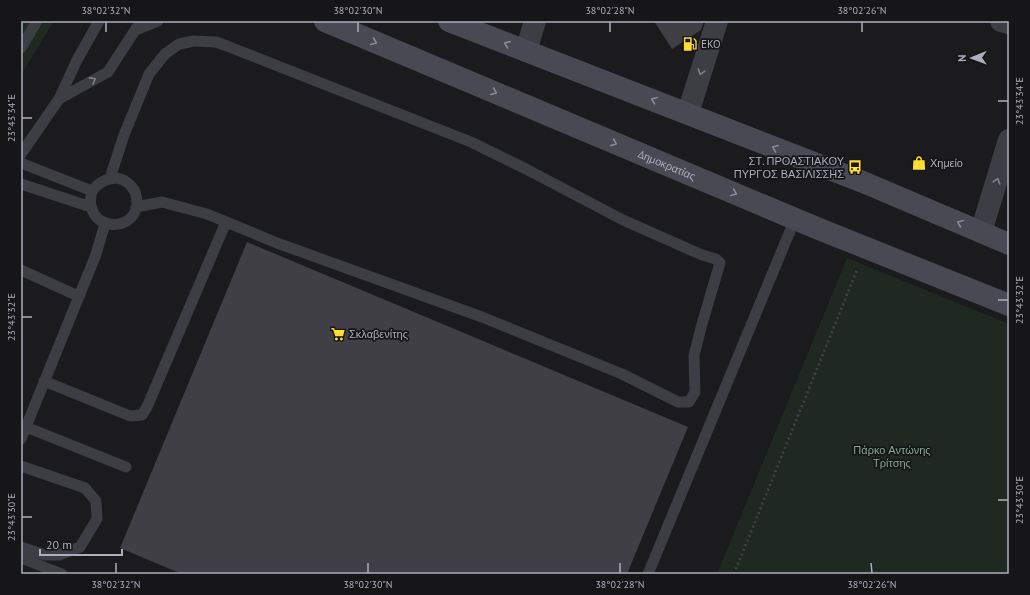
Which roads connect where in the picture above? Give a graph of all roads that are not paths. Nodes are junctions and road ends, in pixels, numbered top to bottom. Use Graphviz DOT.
graph roads {
  1 [pos="37,21"];
  2 [pos="99,21"];
  3 [pos="158,21"];
  4 [pos="325,21"];
  5 [pos="449,21"];
  6 [pos="535,21"];
  7 [pos="717,21"];
  8 [pos="1001,21"];
  9 [pos="1009,23"];
  10 [pos="139,26"];
  11 [pos="21,48"];
  12 [pos="526,51"];
  13 [pos="59,99"];
  14 [pos="688,114"];
  15 [pos="1009,140"];
  16 [pos="21,154"];
  17 [pos="21,163"];
  18 [pos="110,178"];
  19 [pos="21,184"];
  20 [pos="92,191"];
  21 [pos="90,207"];
  22 [pos="136,207"];
  23 [pos="794,219"];
  24 [pos="226,222"];
  25 [pos="105,224"];
  26 [pos="981,232"];
  27 [pos="1009,244"];
  28 [pos="21,270"];
  29 [pos="78,296"];
  30 [pos="1009,305"];
  31 [pos="44,382"];
  32 [pos="26,427"];
  33 [pos="21,439"];
  34 [pos="21,466"];
  35 [pos="126,467"];
  36 [pos="21,547"];
  37 [pos="21,558"];
  38 [pos="62,574"];
  39 [pos="648,574"];
  1 -- 11 [label="lane"];
  2 -- 13 [label="lane"];
  3 -- 10 [label="lane"];
  4 -- 23 [label="main road, Δημοκρατίας, one-way"];
  12 -- 5 [label="main road, one-way"];
  6 -- 12 [label="street"];
  7 -- 14 [label="street, one-way"];
  8 -- 9 [label="street"];
  13 -- 10 [label="lane, one-way"];
  14 -- 12 [label="main road, one-way"];
  13 -- 16 [label="lane"];
  26 -- 14 [label="main road, one-way"];
  26 -- 15 [label="street, one-way"];
  17 -- 20 [label="lane"];
  18 -- 20 [label="lane"];
  18 -- 22 [label="lane"];
  18 -- 24 [label="lane"];
  19 -- 21 [label="lane"];
  20 -- 21 [label="lane"];
  21 -- 25 [label="lane"];
  22 -- 24 [label="lane"];
  22 -- 25 [label="lane"];
  23 -- 30 [label="main road, Δημοκρατίας"];
  23 -- 39 [label="lane"];
  24 -- 31 [label="lane"];
  25 -- 29 [label="lane"];
  26 -- 27 [label="main road"];
  28 -- 29 [label="lane"];
  29 -- 31 [label="lane"];
  31 -- 32 [label="lane"];
  32 -- 33 [label="lane"];
  32 -- 35 [label="lane"];
  34 -- 36 [label="lane"];
  37 -- 38 [label="lane"];
}
